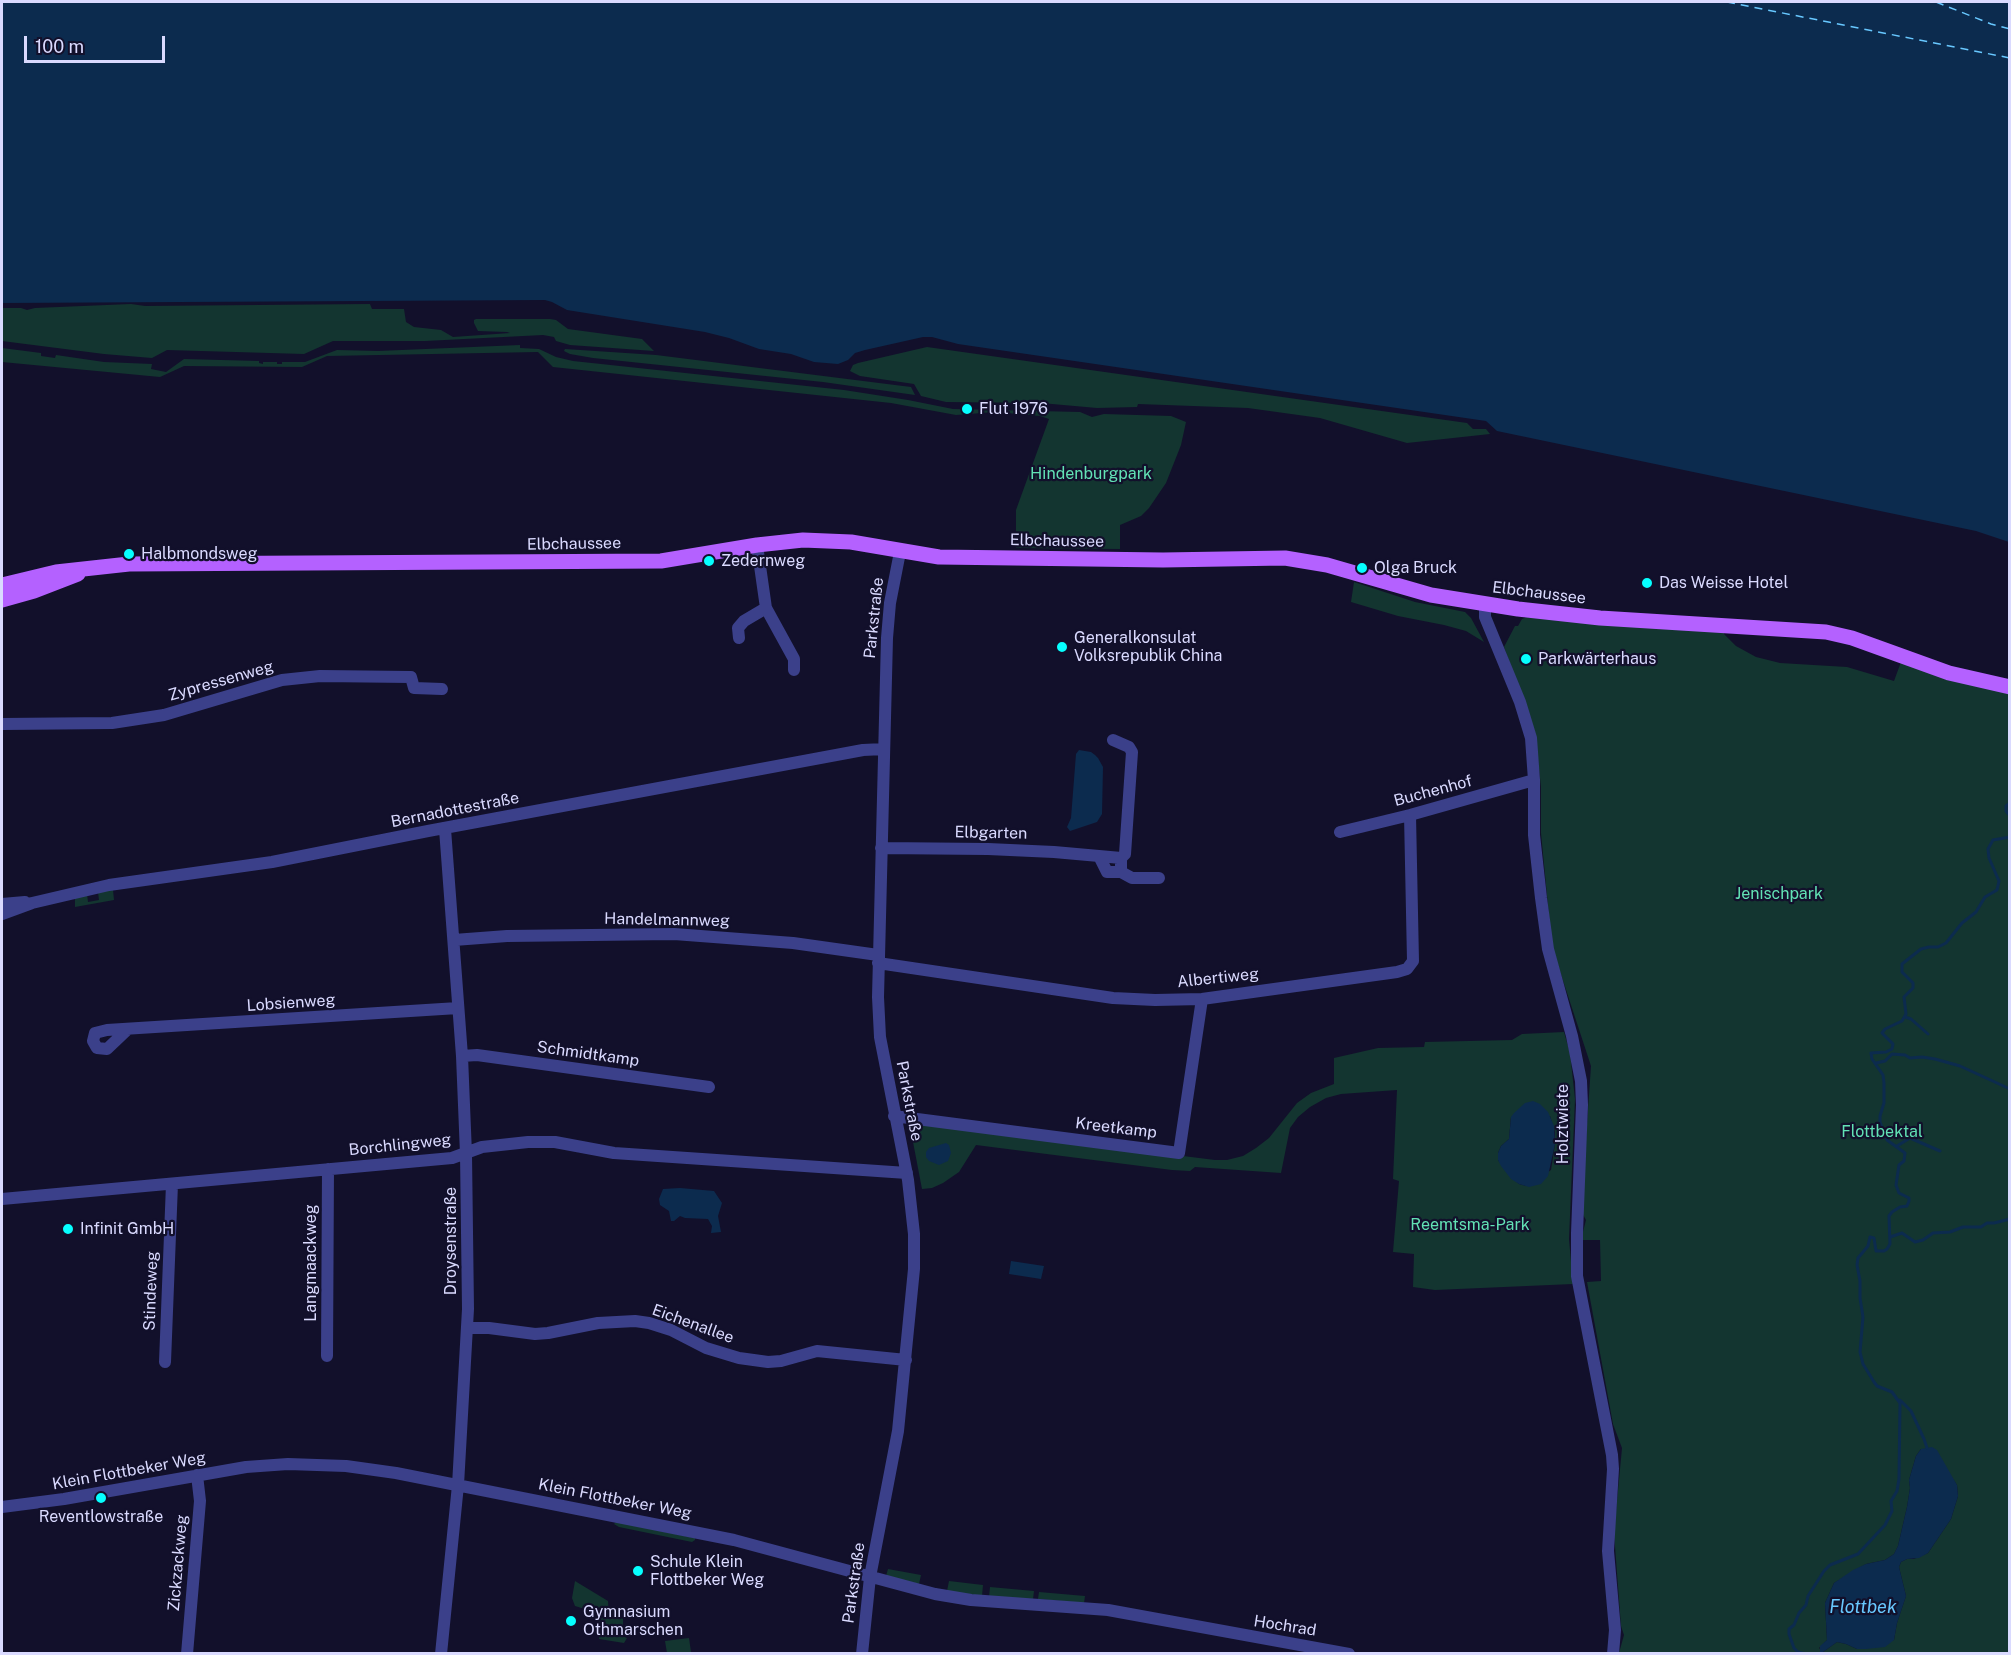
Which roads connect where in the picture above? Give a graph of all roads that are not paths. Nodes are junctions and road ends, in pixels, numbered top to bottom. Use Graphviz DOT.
graph roads {
  1 [pos="757,544"];
  2 [pos="900,552"];
  3 [pos="92,569"];
  4 [pos="2,585"];
  5 [pos="2,600"];
  6 [pos="1485,604"];
  7 [pos="766,608"];
  8 [pos="739,638"];
  9 [pos="794,670"];
  10 [pos="2010,687"];
  11 [pos="442,689"];
  12 [pos="2,724"];
  13 [pos="1113,740"];
  14 [pos="884,749"];
  15 [pos="1534,780"];
  16 [pos="1410,815"];
  17 [pos="445,828"];
  18 [pos="1340,832"];
  19 [pos="881,848"];
  20 [pos="1099,856"];
  21 [pos="1121,858"];
  22 [pos="1121,872"];
  23 [pos="1159,878"];
  24 [pos="32,903"];
  25 [pos="2,904"];
  26 [pos="2,914"];
  27 [pos="454,940"];
  28 [pos="878,959"];
  29 [pos="1202,999"];
  30 [pos="458,1008"];
  31 [pos="127,1030"];
  32 [pos="462,1056"];
  33 [pos="709,1087"];
  34 [pos="894,1116"];
  35 [pos="466,1154"];
  36 [pos="328,1169"];
  37 [pos="907,1173"];
  38 [pos="172,1184"];
  39 [pos="2,1199"];
  40 [pos="467,1329"];
  41 [pos="327,1356"];
  42 [pos="906,1360"];
  43 [pos="165,1362"];
  44 [pos="197,1475"];
  45 [pos="458,1485"];
  46 [pos="2,1507"];
  47 [pos="870,1577"];
  48 [pos="1217,1630"];
  49 [pos="187,1653"];
  50 [pos="441,1653"];
  51 [pos="862,1653"];
  52 [pos="1349,1653"];
  53 [pos="1613,1653"];
  1 -- 2 [label="main road, Elbchaussee"];
  1 -- 3 [label="main road, Elbchaussee"];
  1 -- 7 [label="street"];
  2 -- 6 [label="main road, Elbchaussee"];
  2 -- 14 [label="street, Parkstraße"];
  3 -- 4 [label="main road, Elbchaussee"];
  3 -- 5 [label="main road, Elbchaussee"];
  6 -- 10 [label="main road, Elbchaussee"];
  6 -- 15 [label="street, Holztwiete"];
  7 -- 8 [label="street"];
  7 -- 9 [label="street"];
  11 -- 12 [label="street, Zypressenweg"];
  13 -- 21 [label="street"];
  14 -- 17 [label="street, Bernadottestraße"];
  14 -- 19 [label="street, Parkstraße"];
  15 -- 16 [label="street, Buchenhof"];
  15 -- 53 [label="street, Holztwiete"];
  16 -- 18 [label="street, Buchenhof"];
  16 -- 29 [label="street, Albertiweg"];
  17 -- 24 [label="street, Bernadottestraße"];
  17 -- 27 [label="street, Droysenstraße"];
  19 -- 20 [label="street, Elbgarten"];
  19 -- 28 [label="street, Parkstraße"];
  20 -- 21 [label="street, Elbgarten"];
  20 -- 22 [label="street"];
  21 -- 22 [label="street"];
  22 -- 23 [label="street"];
  24 -- 25 [label="street, Bernadottestraße"];
  24 -- 26 [label="street, Bernadottestraße"];
  27 -- 28 [label="street, Handelmannweg"];
  27 -- 30 [label="street, Droysenstraße"];
  28 -- 29 [label="street, Albertiweg"];
  28 -- 34 [label="street, Parkstraße"];
  29 -- 34 [label="street, Kreetkamp"];
  30 -- 31 [label="street, Lobsienweg"];
  30 -- 32 [label="street, Droysenstraße"];
  32 -- 33 [label="street, Schmidtkamp"];
  32 -- 35 [label="street, Droysenstraße"];
  34 -- 37 [label="street, Parkstraße"];
  35 -- 36 [label="street, Borchlingweg"];
  35 -- 37 [label="street, Borchlingweg"];
  35 -- 40 [label="street, Droysenstraße"];
  36 -- 38 [label="street, Borchlingweg"];
  36 -- 41 [label="street, Langmaackweg"];
  37 -- 42 [label="street, Parkstraße"];
  38 -- 39 [label="street, Borchlingweg"];
  38 -- 43 [label="street, Stindeweg"];
  40 -- 42 [label="street, Eichenallee"];
  40 -- 45 [label="street, Droysenstraße"];
  42 -- 47 [label="street, Parkstraße"];
  44 -- 45 [label="street, Klein Flottbeker Weg"];
  44 -- 46 [label="street, Klein Flottbeker Weg"];
  44 -- 49 [label="street, Zickzackweg"];
  45 -- 47 [label="street, Klein Flottbeker Weg"];
  45 -- 50 [label="street, Droysenstraße"];
  47 -- 48 [label="street, Klein Flottbeker Weg"];
  47 -- 51 [label="street, Parkstraße"];
  48 -- 52 [label="street, Hochrad"];
}
